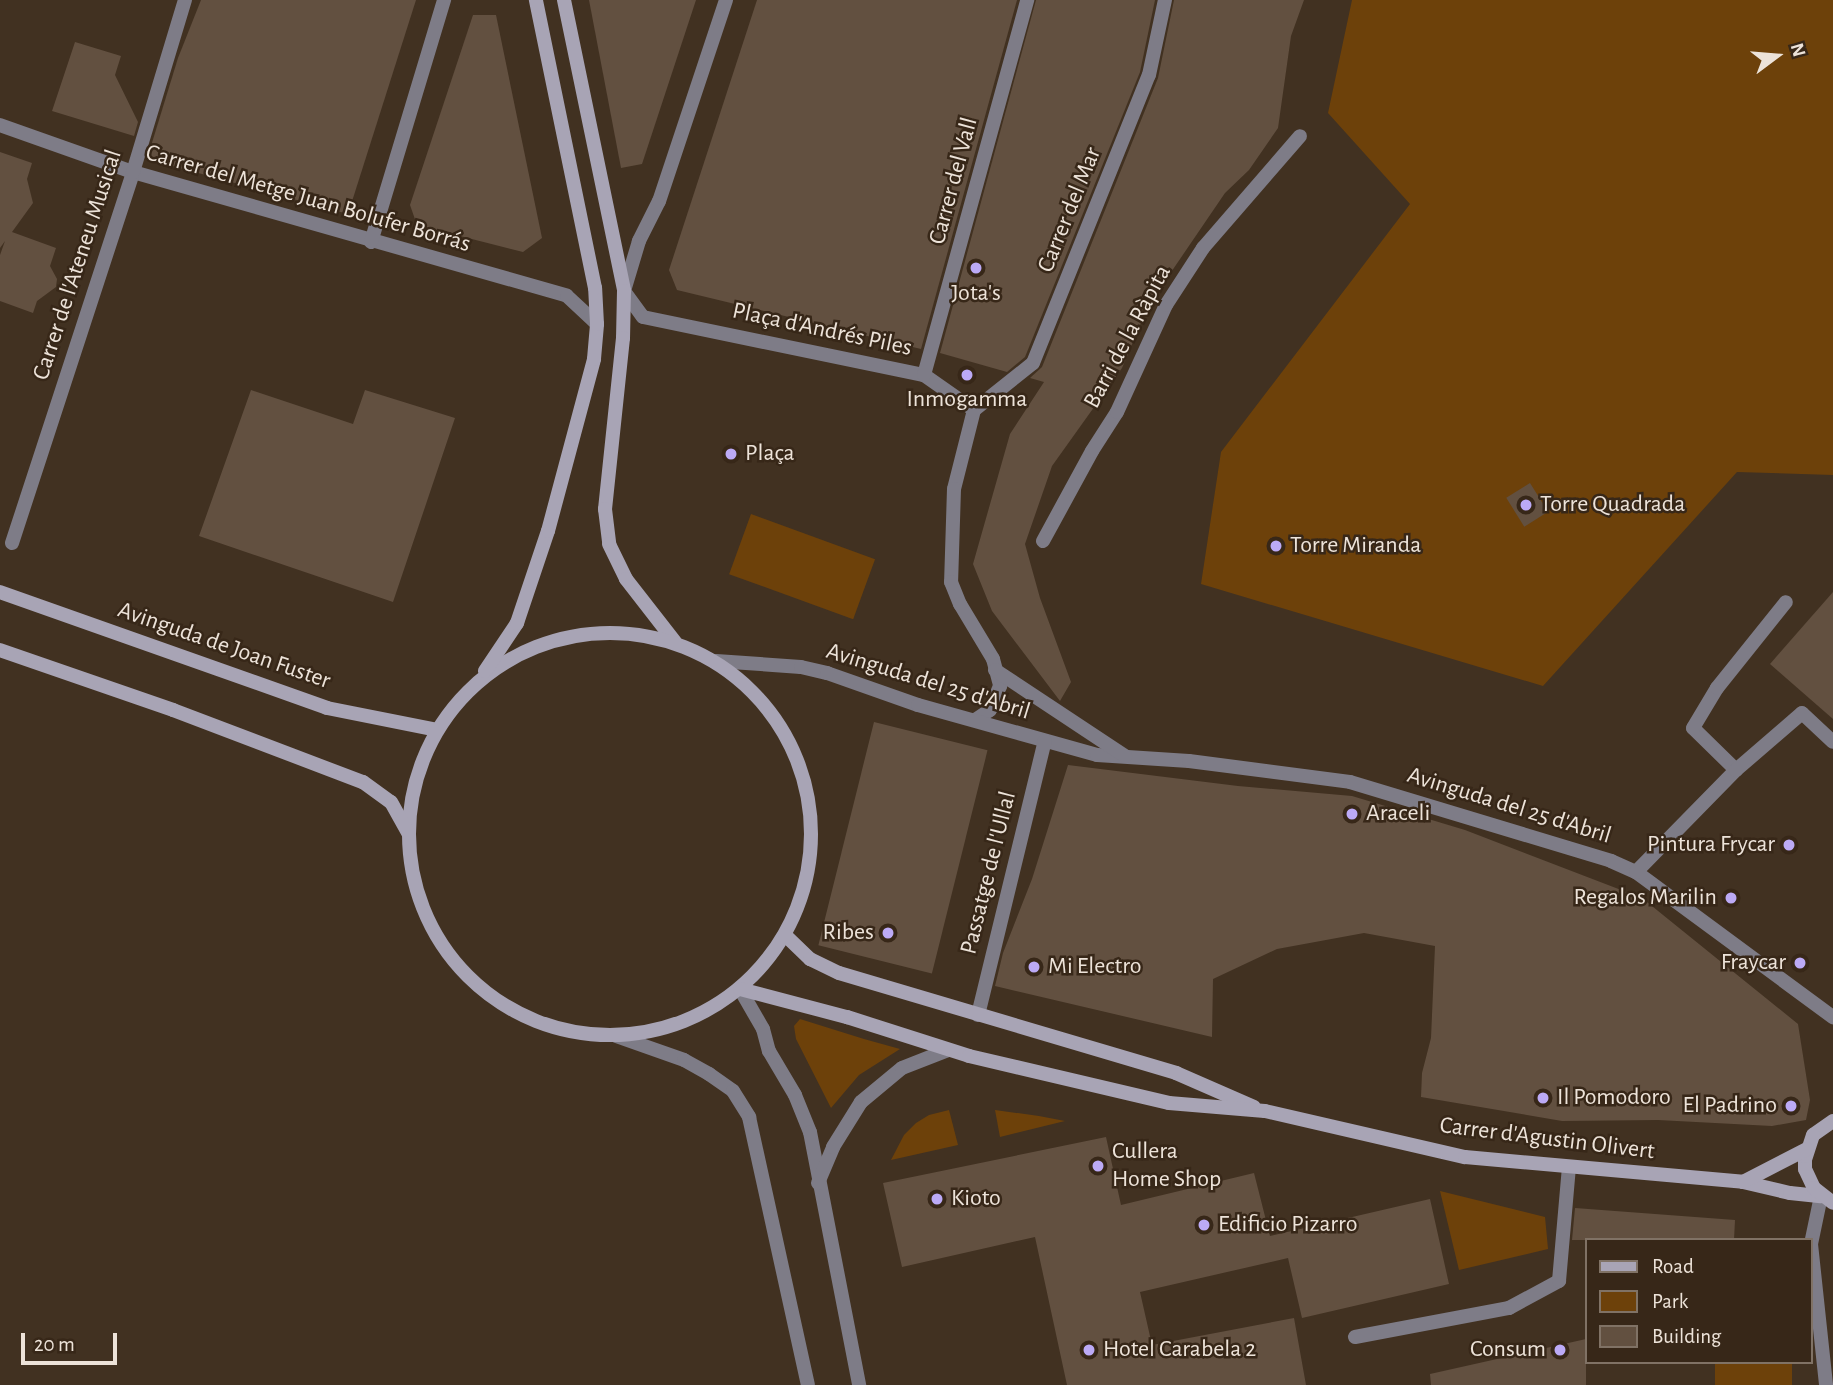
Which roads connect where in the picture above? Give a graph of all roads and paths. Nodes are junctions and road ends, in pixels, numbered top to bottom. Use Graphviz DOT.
graph roads {
  1 [pos="186,0"];
  2 [pos="444,0"];
  3 [pos="536,0"];
  4 [pos="564,0"];
  5 [pos="726,0"];
  6 [pos="1027,0"];
  7 [pos="1165,0"];
  8 [pos="0,125"];
  9 [pos="1300,136"];
  10 [pos="133,172"];
  11 [pos="371,242"];
  12 [pos="624,291"];
  13 [pos="597,324"];
  14 [pos="924,375"];
  15 [pos="974,410"];
  16 [pos="1044,541"];
  17 [pos="12,543"];
  18 [pos="0,592"];
  19 [pos="1786,603"];
  20 [pos="675,642"];
  21 [pos="0,650"];
  22 [pos="716,662"];
  23 [pos="995,670"];
  24 [pos="479,679"];
  25 [pos="975,720"];
  26 [pos="437,730"];
  27 [pos="1045,741"];
  28 [pos="1833,742"];
  29 [pos="1125,757"];
  30 [pos="1736,770"];
  31 [pos="408,834"];
  32 [pos="1636,872"];
  33 [pos="785,935"];
  34 [pos="740,989"];
  35 [pos="978,1015"];
  36 [pos="1833,1017"];
  37 [pos="616,1036"];
  38 [pos="948,1050"];
  39 [pos="1265,1111"];
  40 [pos="1833,1121"];
  41 [pos="1807,1149"];
  42 [pos="1569,1167"];
  43 [pos="1743,1182"];
  44 [pos="818,1185"];
  45 [pos="1827,1199"];
  46 [pos="1812,1241"];
  47 [pos="1812,1253"];
  48 [pos="1355,1337"];
  49 [pos="808,1385"];
  50 [pos="859,1385"];
  51 [pos="1826,1385"];
  1 -- 10 [label="street, Carrer de l'Ateneu Musical"];
  2 -- 11 [label="street"];
  3 -- 13 [label="street"];
  4 -- 12 [label="street"];
  5 -- 12 [label="street"];
  6 -- 14 [label="street, Carrer del Vall"];
  7 -- 15 [label="street, Carrer del Mar"];
  8 -- 10 [label="street, Carrer del Metge Juan Bolufer Borrás"];
  9 -- 16 [label="street, Barri de la Ràpita"];
  10 -- 11 [label="street, Carrer del Metge Juan Bolufer Borrás"];
  10 -- 17 [label="street, Carrer de l'Ateneu Musical"];
  11 -- 13 [label="street, Carrer del Metge Juan Bolufer Borrás"];
  12 -- 14 [label="street, Plaça d'Andrés Piles"];
  12 -- 20 [label="street"];
  13 -- 24 [label="street"];
  14 -- 15 [label="street, Plaça d'Andrés Piles"];
  15 -- 23 [label="street"];
  18 -- 26 [label="street, Avinguda de Joan Fuster"];
  19 -- 30 [label="street"];
  20 -- 22 [label="street"];
  20 -- 24 [label="street"];
  21 -- 31 [label="street"];
  22 -- 25 [label="street, Avinguda del 25 d'Abril"];
  22 -- 33 [label="street"];
  23 -- 25 [label="street"];
  23 -- 29 [label="street, Avinguda del 25 d'Abril"];
  24 -- 26 [label="street"];
  25 -- 27 [label="street, Avinguda del 25 d'Abril"];
  26 -- 31 [label="street"];
  27 -- 29 [label="street, Avinguda del 25 d'Abril"];
  27 -- 35 [label="street, Passatge de l'Ullal"];
  28 -- 30 [label="street"];
  29 -- 32 [label="street, Avinguda del 25 d'Abril"];
  30 -- 32 [label="street"];
  31 -- 37 [label="street"];
  32 -- 36 [label="street, Avinguda del 25 d'Abril"];
  33 -- 34 [label="street"];
  33 -- 35 [label="street"];
  34 -- 37 [label="street"];
  34 -- 38 [label="street"];
  34 -- 44 [label="street"];
  35 -- 39 [label="street"];
  37 -- 49 [label="street"];
  38 -- 39 [label="street"];
  38 -- 44 [label="street"];
  39 -- 42 [label="street, Carrer d'Agustin Olivert"];
  40 -- 41 [label="street"];
  41 -- 43 [label="street"];
  41 -- 45 [label="street"];
  42 -- 43 [label="street, Carrer d'Agustin Olivert"];
  42 -- 48 [label="street"];
  43 -- 45 [label="street, Carrer d'Agustin Olivert"];
  44 -- 50 [label="street"];
  45 -- 46 [label="street"];
  47 -- 51 [label="street"];
}
